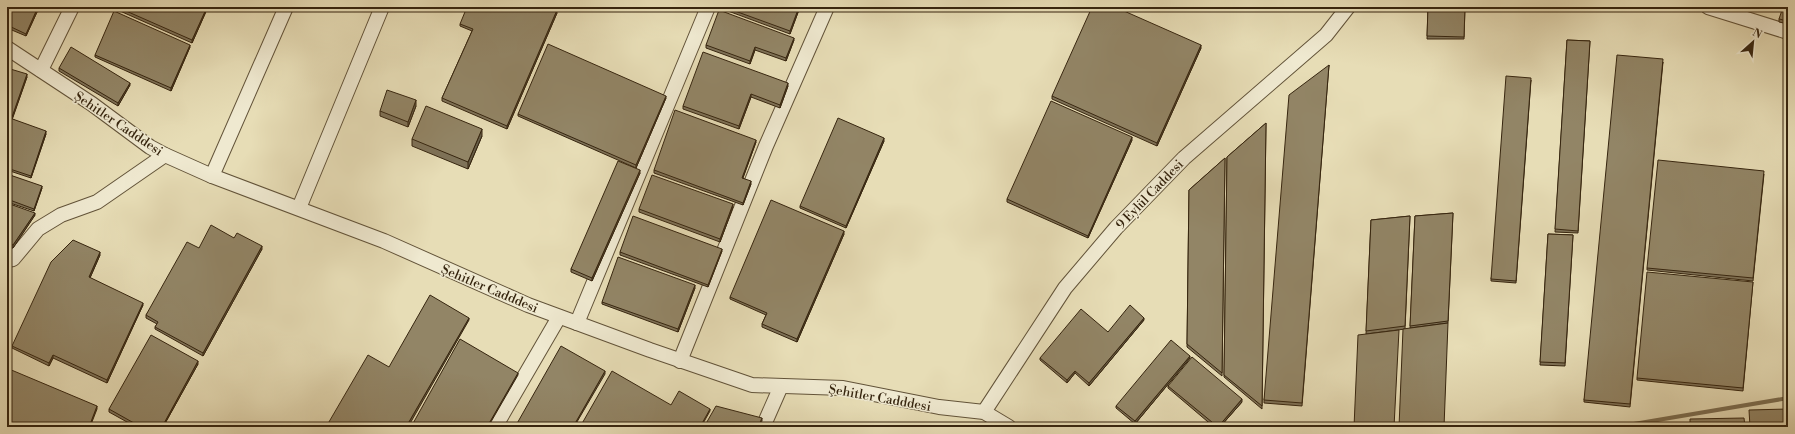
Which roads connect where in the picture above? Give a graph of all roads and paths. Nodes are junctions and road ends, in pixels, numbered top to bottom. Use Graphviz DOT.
graph roads {
  1 [pos="72,7"];
  2 [pos="286,7"];
  3 [pos="382,7"];
  4 [pos="708,7"];
  5 [pos="827,7"];
  6 [pos="1348,7"];
  7 [pos="1708,7"];
  8 [pos="1788,32"];
  9 [pos="7,48"];
  10 [pos="42,70"];
  11 [pos="165,155"];
  12 [pos="212,176"];
  13 [pos="299,208"];
  14 [pos="7,260"];
  15 [pos="559,317"];
  16 [pos="577,323"];
  17 [pos="680,361"];
  18 [pos="781,386"];
  19 [pos="984,412"];
  20 [pos="495,427"];
  21 [pos="763,427"];
  22 [pos="1009,427"];
  1 -- 10 [label="street"];
  2 -- 12 [label="street"];
  3 -- 13 [label="street"];
  4 -- 16 [label="street"];
  5 -- 17 [label="street"];
  6 -- 19 [label="street, 9 Eylül Caddesi"];
  7 -- 8 [label="street"];
  9 -- 10 [label="street, Şehitler Cadddesi"];
  10 -- 11 [label="street, Şehitler Cadddesi"];
  11 -- 12 [label="street, Şehitler Cadddesi"];
  11 -- 14 [label="street"];
  12 -- 13 [label="street, Şehitler Cadddesi"];
  13 -- 15 [label="street, Şehitler Cadddesi"];
  15 -- 16 [label="street, Şehitler Cadddesi"];
  15 -- 20 [label="street"];
  16 -- 17 [label="street, Şehitler Cadddesi"];
  17 -- 18 [label="street, Şehitler Cadddesi"];
  18 -- 19 [label="street, Şehitler Cadddesi"];
  18 -- 21 [label="street"];
  19 -- 22 [label="street, Şehitler Cadddesi"];
}
